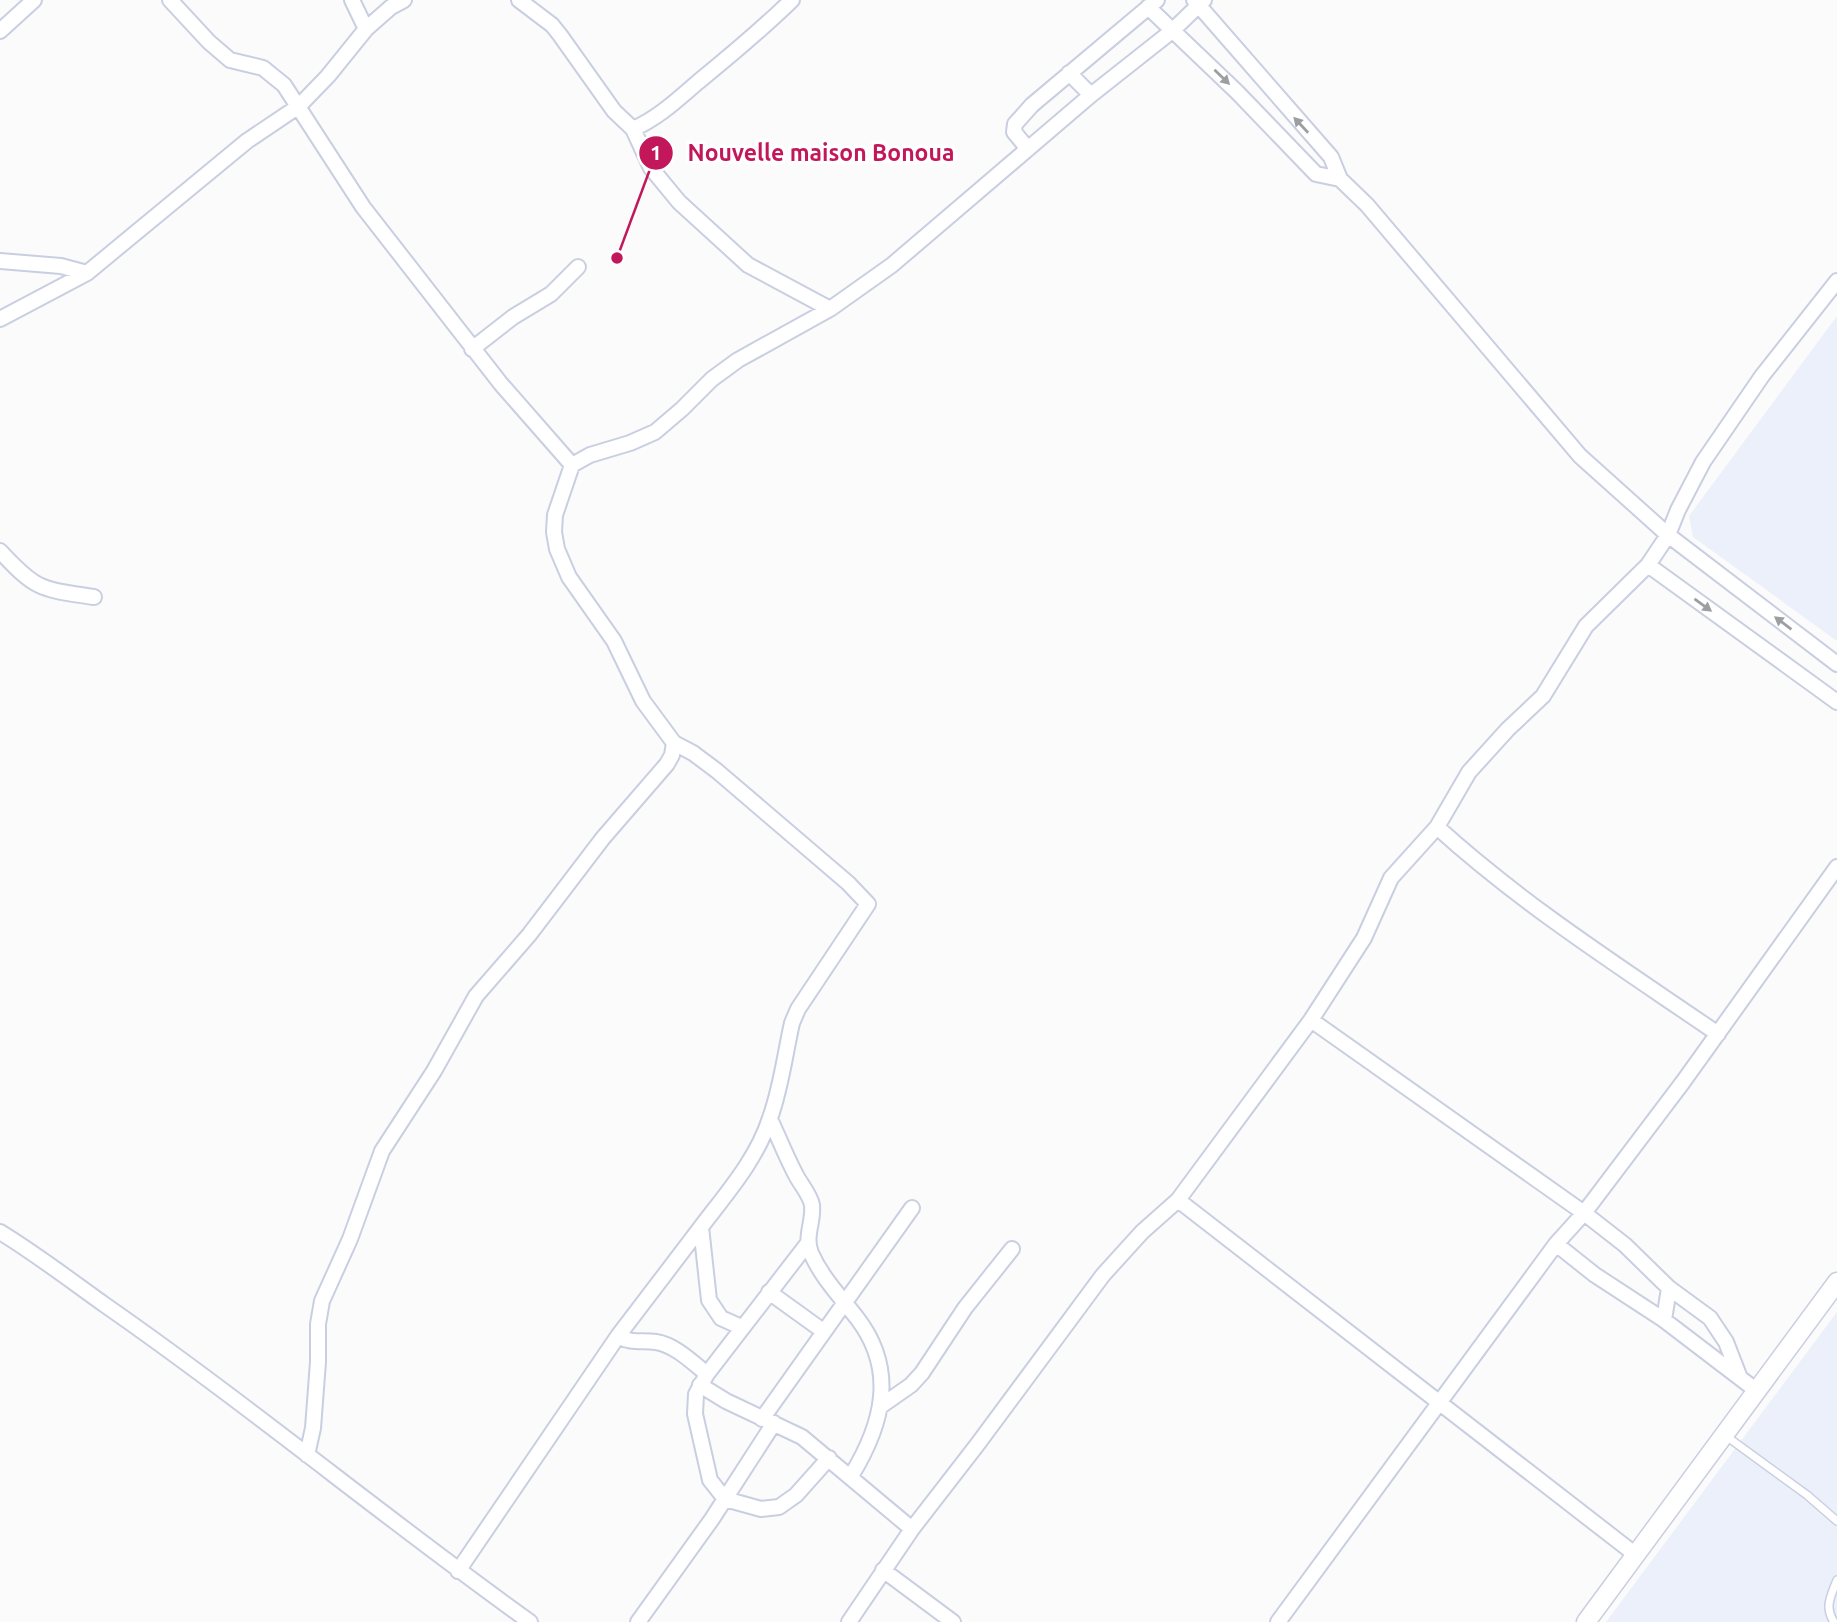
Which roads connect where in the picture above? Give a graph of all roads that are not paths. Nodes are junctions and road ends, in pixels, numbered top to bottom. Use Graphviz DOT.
graph roads {
  1 [pos="34,0"];
  2 [pos="170,0"];
  3 [pos="352,0"];
  4 [pos="404,0"];
  5 [pos="519,0"];
  6 [pos="792,0"];
  7 [pos="1199,2"];
  8 [pos="1153,4"];
  9 [pos="366,29"];
  10 [pos="0,31"];
  11 [pos="1172,31"];
  12 [pos="1069,73"];
  13 [pos="1091,95"];
  14 [pos="299,106"];
  15 [pos="633,129"];
  16 [pos="1028,149"];
  17 [pos="1340,179"];
  18 [pos="0,261"];
  19 [pos="578,267"];
  20 [pos="88,273"];
  21 [pos="1837,281"];
  22 [pos="830,309"];
  23 [pos="0,319"];
  24 [pos="472,349"];
  25 [pos="572,465"];
  26 [pos="1668,535"];
  27 [pos="0,551"];
  28 [pos="1648,565"];
  29 [pos="94,597"];
  30 [pos="1837,664"];
  31 [pos="1837,702"];
  32 [pos="674,743"];
  33 [pos="1437,827"];
  34 [pos="1837,867"];
  35 [pos="1311,1020"];
  36 [pos="1718,1034"];
  37 [pos="770,1119"];
  38 [pos="1178,1200"];
  39 [pos="912,1208"];
  40 [pos="1584,1213"];
  41 [pos="701,1227"];
  42 [pos="0,1232"];
  43 [pos="808,1243"];
  44 [pos="1556,1244"];
  45 [pos="1012,1249"];
  46 [pos="1837,1282"];
  47 [pos="1668,1288"];
  48 [pos="769,1292"];
  49 [pos="844,1304"];
  50 [pos="1664,1321"];
  51 [pos="741,1327"];
  52 [pos="823,1331"];
  53 [pos="618,1336"];
  54 [pos="1740,1378"];
  55 [pos="703,1380"];
  56 [pos="1756,1391"];
  57 [pos="1438,1404"];
  58 [pos="881,1406"];
  59 [pos="768,1421"];
  60 [pos="1725,1436"];
  61 [pos="307,1455"];
  62 [pos="829,1458"];
  63 [pos="851,1476"];
  64 [pos="725,1499"];
  65 [pos="1837,1521"];
  66 [pos="912,1529"];
  67 [pos="1636,1555"];
  68 [pos="883,1570"];
  69 [pos="458,1571"];
  70 [pos="1837,1580"];
  71 [pos="530,1622"];
  72 [pos="638,1622"];
  73 [pos="849,1622"];
  74 [pos="953,1622"];
  75 [pos="1278,1622"];
  76 [pos="1586,1622"];
  77 [pos="1834,1622"];
  1 -- 10 [label="street"];
  2 -- 14 [label="street"];
  3 -- 9 [label="street"];
  4 -- 9 [label="street"];
  5 -- 15 [label="street"];
  6 -- 15 [label="street"];
  7 -- 11 [label="street"];
  17 -- 7 [label="street, one-way"];
  8 -- 11 [label="street"];
  8 -- 12 [label="street"];
  9 -- 14 [label="street"];
  11 -- 13 [label="street"];
  11 -- 17 [label="street, one-way"];
  12 -- 13 [label="street"];
  12 -- 16 [label="street"];
  13 -- 16 [label="street"];
  14 -- 20 [label="street"];
  14 -- 24 [label="street"];
  15 -- 22 [label="street"];
  16 -- 22 [label="street"];
  17 -- 26 [label="street"];
  18 -- 20 [label="street"];
  19 -- 24 [label="street"];
  20 -- 23 [label="street"];
  21 -- 26 [label="street"];
  22 -- 25 [label="street"];
  24 -- 25 [label="street"];
  25 -- 32 [label="street"];
  26 -- 28 [label="street"];
  30 -- 26 [label="street, one-way"];
  27 -- 29 [label="street"];
  28 -- 31 [label="street, one-way"];
  28 -- 33 [label="street"];
  32 -- 37 [label="street"];
  32 -- 61 [label="street"];
  33 -- 35 [label="street"];
  33 -- 36 [label="street"];
  34 -- 36 [label="street"];
  35 -- 38 [label="street"];
  35 -- 40 [label="street"];
  36 -- 40 [label="street"];
  37 -- 41 [label="street"];
  37 -- 43 [label="street"];
  38 -- 57 [label="street"];
  38 -- 66 [label="street"];
  39 -- 49 [label="street"];
  40 -- 44 [label="street"];
  40 -- 47 [label="street"];
  41 -- 51 [label="street"];
  41 -- 53 [label="street"];
  42 -- 61 [label="street"];
  43 -- 48 [label="street"];
  43 -- 49 [label="street"];
  44 -- 50 [label="street"];
  44 -- 57 [label="street"];
  45 -- 58 [label="street"];
  46 -- 56 [label="street"];
  47 -- 50 [label="street"];
  47 -- 54 [label="street"];
  48 -- 51 [label="street"];
  48 -- 52 [label="street"];
  49 -- 52 [label="street"];
  49 -- 58 [label="street"];
  50 -- 54 [label="street"];
  51 -- 55 [label="street"];
  52 -- 59 [label="street"];
  53 -- 55 [label="street"];
  53 -- 69 [label="street"];
  54 -- 56 [label="street"];
  55 -- 59 [label="street"];
  55 -- 64 [label="street"];
  56 -- 60 [label="street"];
  57 -- 67 [label="street"];
  57 -- 75 [label="street"];
  58 -- 63 [label="street"];
  59 -- 62 [label="street"];
  59 -- 64 [label="street"];
  60 -- 65 [label="lane"];
  60 -- 67 [label="street"];
  61 -- 69 [label="street"];
  62 -- 63 [label="street"];
  62 -- 64 [label="street"];
  63 -- 66 [label="street"];
  64 -- 72 [label="street"];
  66 -- 68 [label="street"];
  67 -- 76 [label="street"];
  68 -- 73 [label="street"];
  68 -- 74 [label="street"];
  69 -- 71 [label="street"];
  70 -- 77 [label="lane"];
}
